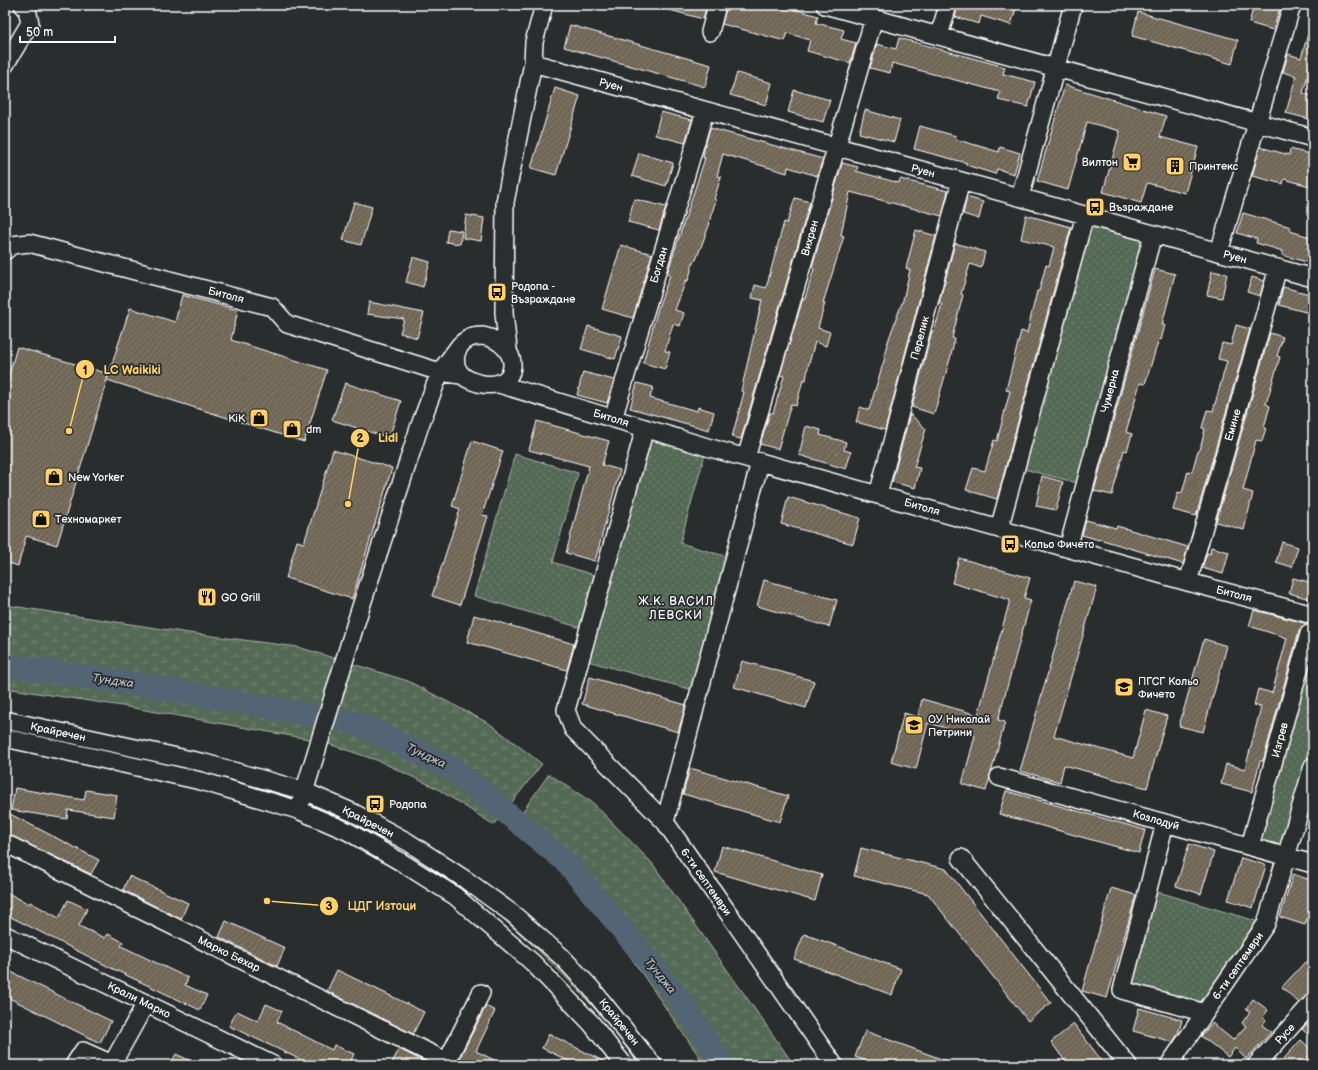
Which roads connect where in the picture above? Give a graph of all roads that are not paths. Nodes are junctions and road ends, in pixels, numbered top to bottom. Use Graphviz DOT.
graph roads {
  1 [pos="23,5"];
  2 [pos="544,5"];
  3 [pos="717,5"];
  4 [pos="825,5"];
  5 [pos="948,5"];
  6 [pos="1073,5"];
  7 [pos="1292,5"];
  8 [pos="874,18"];
  9 [pos="710,32"];
  10 [pos="939,36"];
  11 [pos="533,64"];
  12 [pos="5,65"];
  13 [pos="1056,68"];
  14 [pos="705,111"];
  15 [pos="1257,123"];
  16 [pos="1313,138"];
  17 [pos="837,147"];
  18 [pos="961,181"];
  19 [pos="1020,197"];
  20 [pos="1085,215"];
  21 [pos="1153,234"];
  22 [pos="5,251"];
  23 [pos="1219,252"];
  24 [pos="1278,268"];
  25 [pos="1313,278"];
  26 [pos="504,313"];
  27 [pos="483,336"];
  28 [pos="460,345"];
  29 [pos="508,349"];
  30 [pos="512,368"];
  31 [pos="440,372"];
  32 [pos="462,375"];
  33 [pos="499,384"];
  34 [pos="533,394"];
  35 [pos="613,419"];
  36 [pos="645,428"];
  37 [pos="753,460"];
  38 [pos="878,495"];
  39 [pos="999,529"];
  40 [pos="1068,548"];
  41 [pos="1188,582"];
  42 [pos="1313,615"];
  43 [pos="1309,634"];
  44 [pos="5,720"];
  45 [pos="5,738"];
  46 [pos="1313,766"];
  47 [pos="999,777"];
  48 [pos="304,791"];
  49 [pos="298,810"];
  50 [pos="665,822"];
  51 [pos="1165,823"];
  52 [pos="5,843"];
  53 [pos="1250,846"];
  54 [pos="1288,857"];
  55 [pos="961,858"];
  56 [pos="1313,864"];
  57 [pos="5,935"];
  58 [pos="481,993"];
  59 [pos="1313,1002"];
  60 [pos="146,1003"];
  61 [pos="1205,1013"];
  62 [pos="448,1064"];
  63 [pos="74,1065"];
  64 [pos="273,1065"];
  65 [pos="624,1065"];
  66 [pos="653,1065"];
  67 [pos="834,1065"];
  68 [pos="1128,1065"];
  69 [pos="1169,1065"];
  70 [pos="1256,1065"];
  1 -- 12 [label="street"];
  2 -- 11 [label="street"];
  3 -- 9 [label="street"];
  4 -- 8 [label="street"];
  5 -- 10 [label="street"];
  6 -- 13 [label="street"];
  7 -- 15 [label="street"];
  8 -- 10 [label="street"];
  8 -- 17 [label="street, Вихрен"];
  10 -- 13 [label="street"];
  11 -- 14 [label="street, Руен"];
  11 -- 26 [label="street"];
  13 -- 15 [label="street"];
  13 -- 19 [label="street"];
  14 -- 17 [label="street, Руен"];
  14 -- 35 [label="street, Богдан"];
  15 -- 16 [label="street"];
  15 -- 23 [label="street"];
  17 -- 18 [label="street, Руен"];
  17 -- 37 [label="street, Вихрен"];
  18 -- 19 [label="street, Руен"];
  18 -- 38 [label="street, Перелик"];
  19 -- 20 [label="street, Руен"];
  20 -- 21 [label="street, Руен"];
  20 -- 39 [label="street"];
  21 -- 23 [label="street, Руен"];
  21 -- 40 [label="street, Чумерна"];
  22 -- 31 [label="street, Битоля"];
  23 -- 24 [label="street, Руен"];
  24 -- 25 [label="street, Руен"];
  24 -- 41 [label="street, Емине"];
  26 -- 27 [label="street"];
  26 -- 29 [label="street"];
  27 -- 28 [label="street"];
  27 -- 29 [label="street"];
  28 -- 31 [label="street"];
  28 -- 32 [label="street"];
  29 -- 30 [label="street"];
  30 -- 33 [label="street"];
  30 -- 34 [label="street"];
  31 -- 32 [label="street, Битоля"];
  31 -- 48 [label="street"];
  32 -- 33 [label="street"];
  33 -- 34 [label="street, Битоля"];
  34 -- 35 [label="street, Битоля"];
  35 -- 36 [label="street, Битоля"];
  36 -- 37 [label="street, Битоля"];
  36 -- 50 [label="street, 6-ти септември"];
  37 -- 38 [label="street, Битоля"];
  37 -- 50 [label="street, Вихрен"];
  38 -- 39 [label="street, Битоля"];
  39 -- 40 [label="street, Битоля"];
  40 -- 41 [label="street, Битоля"];
  41 -- 42 [label="street, Битоля"];
  43 -- 53 [label="street, Изгрев"];
  44 -- 48 [label="street, Крайречен"];
  45 -- 49 [label="street, Крайречен"];
  46 -- 54 [label="street"];
  47 -- 51 [label="street, Козлодуй"];
  48 -- 49 [label="street"];
  48 -- 66 [label="street, Крайречен"];
  49 -- 65 [label="street, Крайречен"];
  50 -- 67 [label="street, 6-ти септември"];
  51 -- 53 [label="street, Козлодуй"];
  51 -- 61 [label="street"];
  52 -- 62 [label="street, Марко Бехар"];
  53 -- 54 [label="street, Козлодуй"];
  54 -- 56 [label="street, Козлодуй"];
  54 -- 61 [label="street, 6-ти септември"];
  55 -- 68 [label="street"];
  57 -- 60 [label="street, Крали Марко"];
  58 -- 62 [label="street"];
  59 -- 70 [label="street, Русе"];
  60 -- 63 [label="street"];
  60 -- 64 [label="street, Крали Марко"];
  61 -- 69 [label="street, 6-ти септември"];
}
